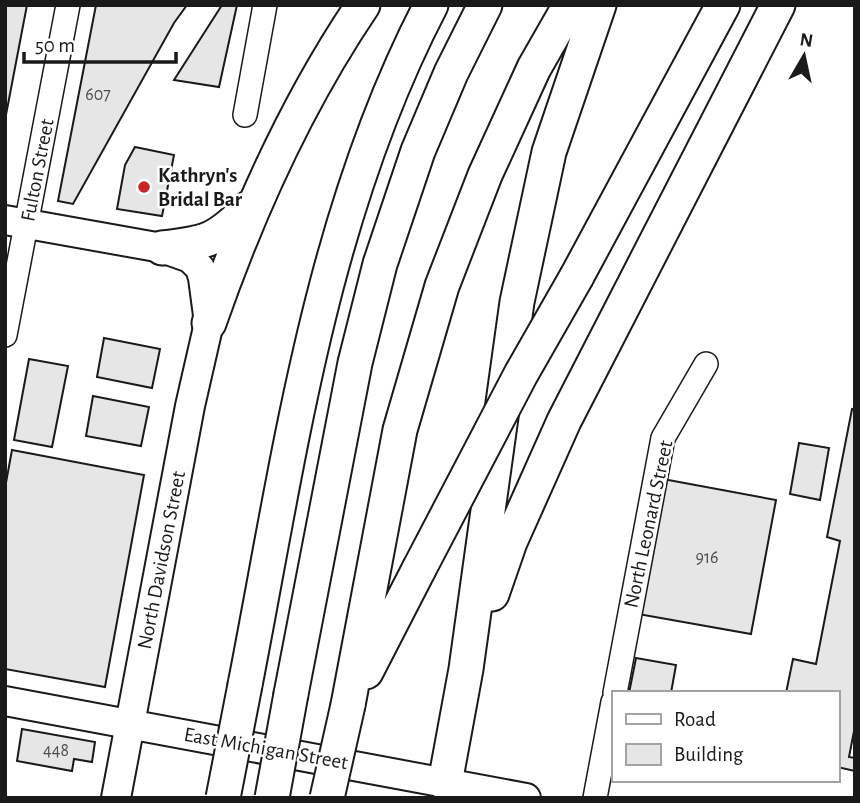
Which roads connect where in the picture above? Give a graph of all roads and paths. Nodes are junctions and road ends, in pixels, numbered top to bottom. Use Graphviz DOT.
graph roads {
  1 [pos="68,5"];
  2 [pos="265,5"];
  3 [pos="363,5"];
  4 [pos="431,5"];
  5 [pos="485,5"];
  6 [pos="570,5"];
  7 [pos="599,5"];
  8 [pos="723,5"];
  9 [pos="778,5"];
  10 [pos="245,115"];
  11 [pos="256,200"];
  12 [pos="16,223"];
  13 [pos="162,248"];
  14 [pos="209,324"];
  15 [pos="6,330"];
  16 [pos="706,364"];
  17 [pos="466,669"];
  18 [pos="615,691"];
  19 [pos="5,701"];
  20 [pos="348,705"];
  21 [pos="612,707"];
  22 [pos="130,724"];
  23 [pos="444,790"];
  24 [pos="116,798"];
  25 [pos="223,798"];
  26 [pos="272,798"];
  27 [pos="327,798"];
  28 [pos="526,798"];
  29 [pos="595,798"];
  1 -- 12 [label="street, Fulton Street"];
  2 -- 10 [label="street"];
  3 -- 11 [label="highway"];
  4 -- 25 [label="highway, bridge"];
  5 -- 26 [label="highway, bridge"];
  6 -- 20 [label="highway"];
  7 -- 17 [label="highway"];
  8 -- 20 [label="highway, bridge"];
  9 -- 17 [label="highway"];
  11 -- 13 [label="highway"];
  11 -- 14 [label="highway"];
  12 -- 13 [label="main road"];
  12 -- 15 [label="street, Fulton Street"];
  13 -- 14 [label="main road"];
  14 -- 22 [label="main road, North Davidson Street"];
  16 -- 18 [label="street, North Leonard Street"];
  17 -- 23 [label="highway"];
  19 -- 22 [label="main road, East Michigan Street"];
  20 -- 27 [label="highway, bridge"];
  21 -- 29 [label="street"];
  22 -- 23 [label="main road, East Michigan Street"];
  22 -- 24 [label="main road, North Davidson Street"];
  23 -- 28 [label="main road, East Michigan Street"];
}
